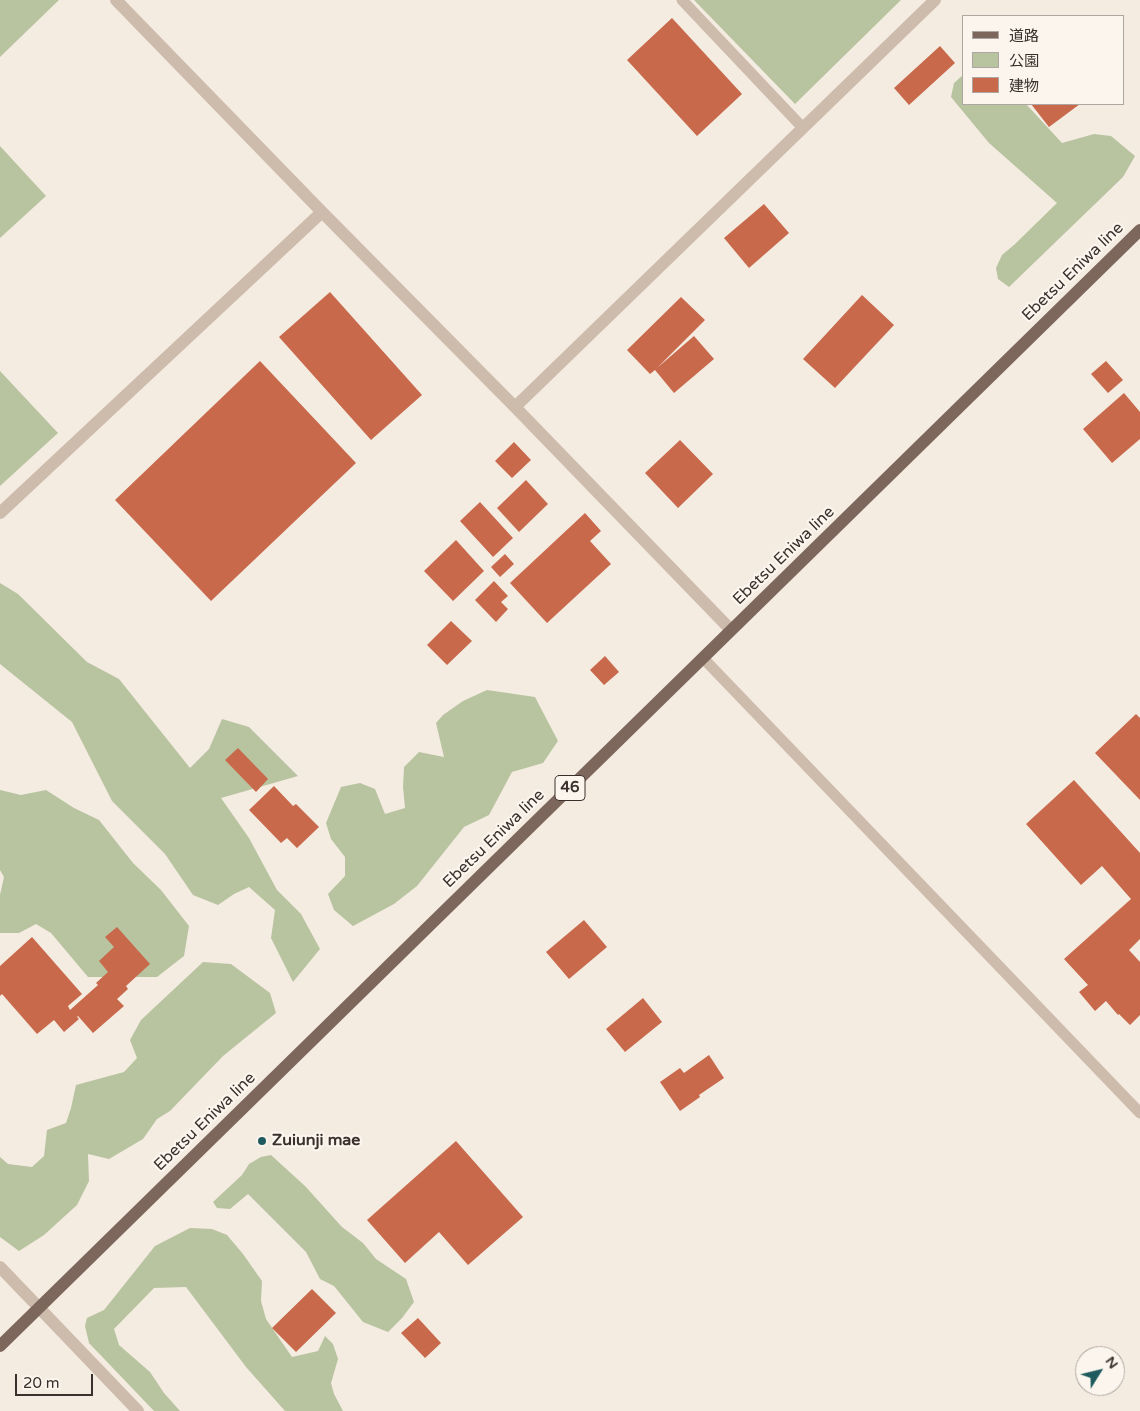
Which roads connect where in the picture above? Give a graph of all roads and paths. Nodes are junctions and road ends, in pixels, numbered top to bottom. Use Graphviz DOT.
graph roads {
  1 [pos="116,0"];
  2 [pos="682,0"];
  3 [pos="935,0"];
  4 [pos="803,128"];
  5 [pos="322,212"];
  6 [pos="1139,232"];
  7 [pos="515,407"];
  8 [pos="0,513"];
  9 [pos="731,630"];
  10 [pos="703,658"];
  11 [pos="1140,1113"];
  12 [pos="0,1267"];
  13 [pos="40,1307"];
  14 [pos="0,1346"];
  15 [pos="138,1411"];
  1 -- 5 [label="street"];
  2 -- 4 [label="lane"];
  3 -- 4 [label="street"];
  4 -- 7 [label="street"];
  5 -- 7 [label="street"];
  5 -- 8 [label="street"];
  6 -- 9 [label="main road, Ebetsu Eniwa line / 46"];
  7 -- 9 [label="street"];
  9 -- 10 [label="main road, Ebetsu Eniwa line / 46"];
  10 -- 11 [label="lane"];
  10 -- 13 [label="main road, Ebetsu Eniwa line / 46"];
  12 -- 13 [label="street"];
  13 -- 14 [label="main road, Ebetsu Eniwa line / 46"];
  13 -- 15 [label="street"];
}
